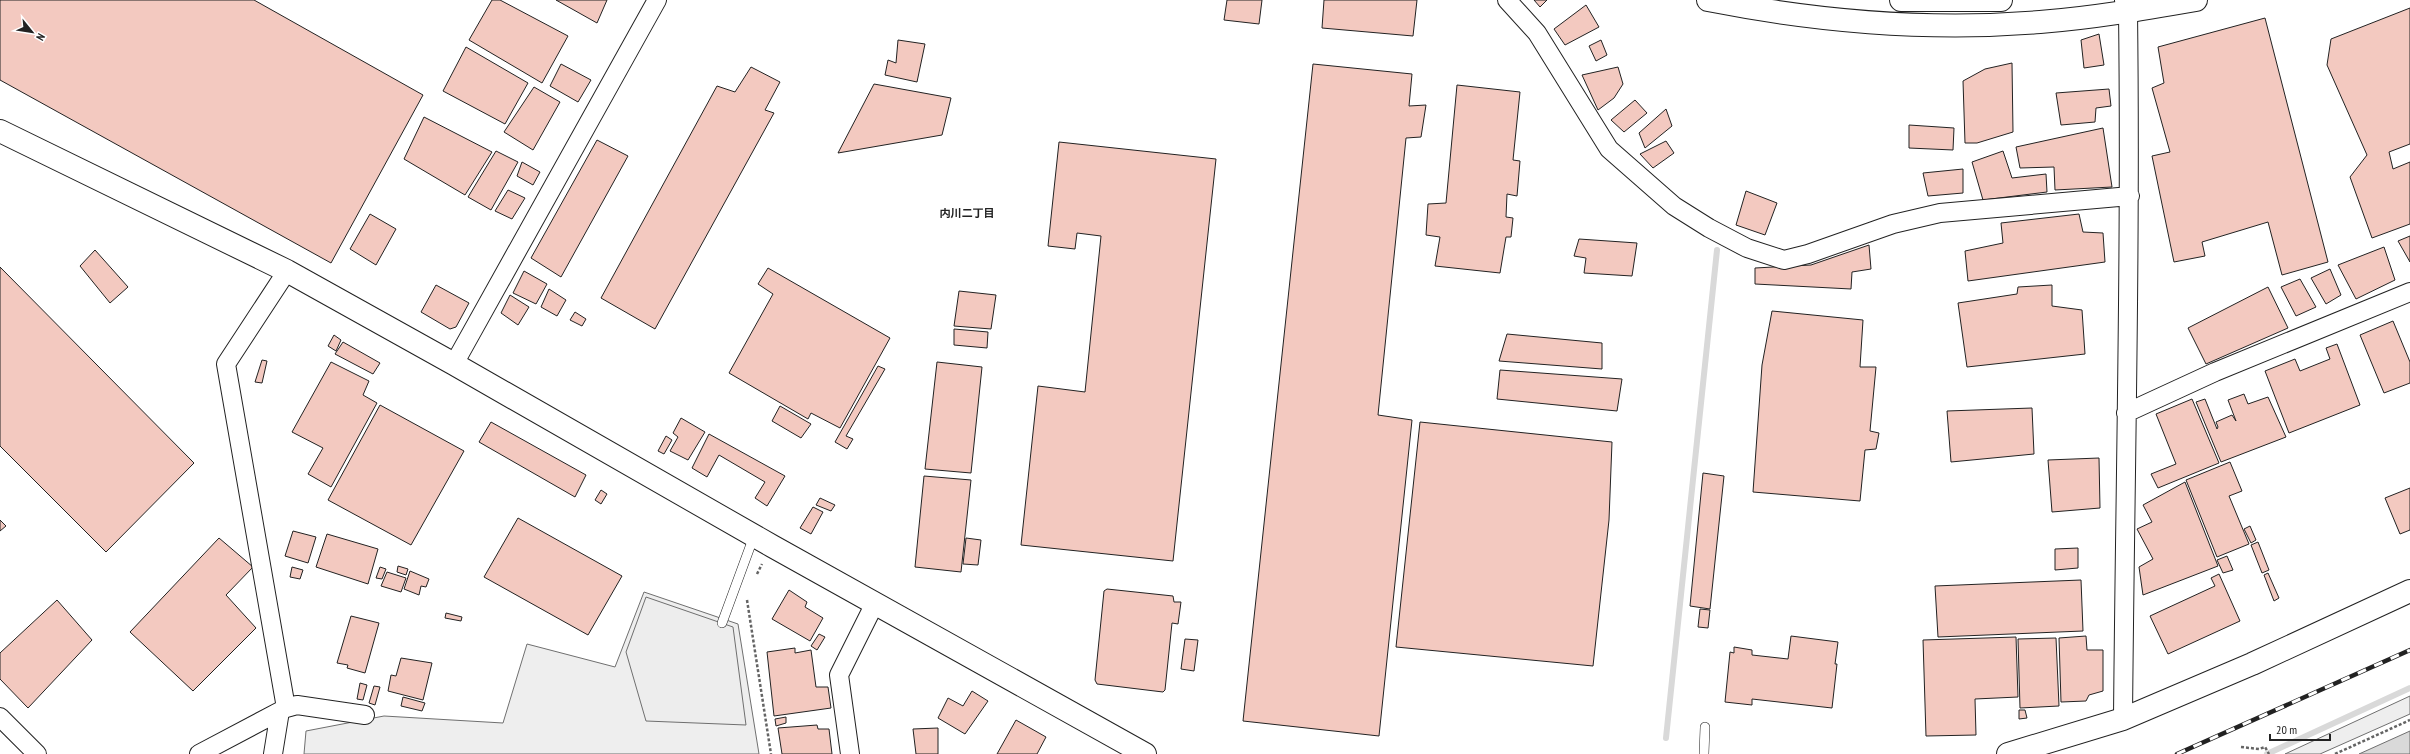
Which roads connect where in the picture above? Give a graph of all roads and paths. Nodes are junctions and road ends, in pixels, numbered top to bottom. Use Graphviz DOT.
graph roads {
  1 [pos="657,0"];
  2 [pos="1507,0"];
  3 [pos="1708,0"];
  4 [pos="1901,0"];
  5 [pos="2001,0"];
  6 [pos="2196,0"];
  7 [pos="2126,6"];
  8 [pos="0,131"];
  9 [pos="2130,196"];
  10 [pos="287,270"];
  11 [pos="2410,292"];
  12 [pos="454,364"];
  13 [pos="2126,412"];
  14 [pos="763,541"];
  15 [pos="753,581"];
  16 [pos="2410,591"];
  17 [pos="746,595"];
  18 [pos="875,603"];
  19 [pos="722,623"];
  20 [pos="283,709"];
  21 [pos="364,715"];
  22 [pos="0,717"];
  23 [pos="2123,719"];
  24 [pos="2410,720"];
  25 [pos="1705,727"];
  26 [pos="2241,747"];
  27 [pos="37,754"];
  28 [pos="199,754"];
  29 [pos="273,754"];
  30 [pos="771,754"];
  31 [pos="850,754"];
  32 [pos="1144,754"];
  33 [pos="1704,754"];
  34 [pos="2008,754"];
  35 [pos="2269,754"];
  36 [pos="2335,754"];
  1 -- 12 [label="street"];
  2 -- 9 [label="street"];
  3 -- 7 [label="street"];
  4 -- 5 [label="street"];
  6 -- 7 [label="street"];
  7 -- 9 [label="street"];
  8 -- 10 [label="street"];
  9 -- 13 [label="street"];
  10 -- 12 [label="street"];
  10 -- 20 [label="street"];
  11 -- 13 [label="street"];
  12 -- 14 [label="street"];
  13 -- 23 [label="street"];
  14 -- 15 [label="path"];
  14 -- 18 [label="street"];
  14 -- 19 [label="lane"];
  16 -- 23 [label="street"];
  17 -- 30 [label="path"];
  18 -- 31 [label="street"];
  18 -- 32 [label="street"];
  20 -- 21 [label="street"];
  20 -- 28 [label="street"];
  20 -- 29 [label="street"];
  22 -- 27 [label="street"];
  23 -- 34 [label="street"];
  24 -- 36 [label="path"];
  25 -- 33 [label="lane"];
  26 -- 35 [label="path"];
}
